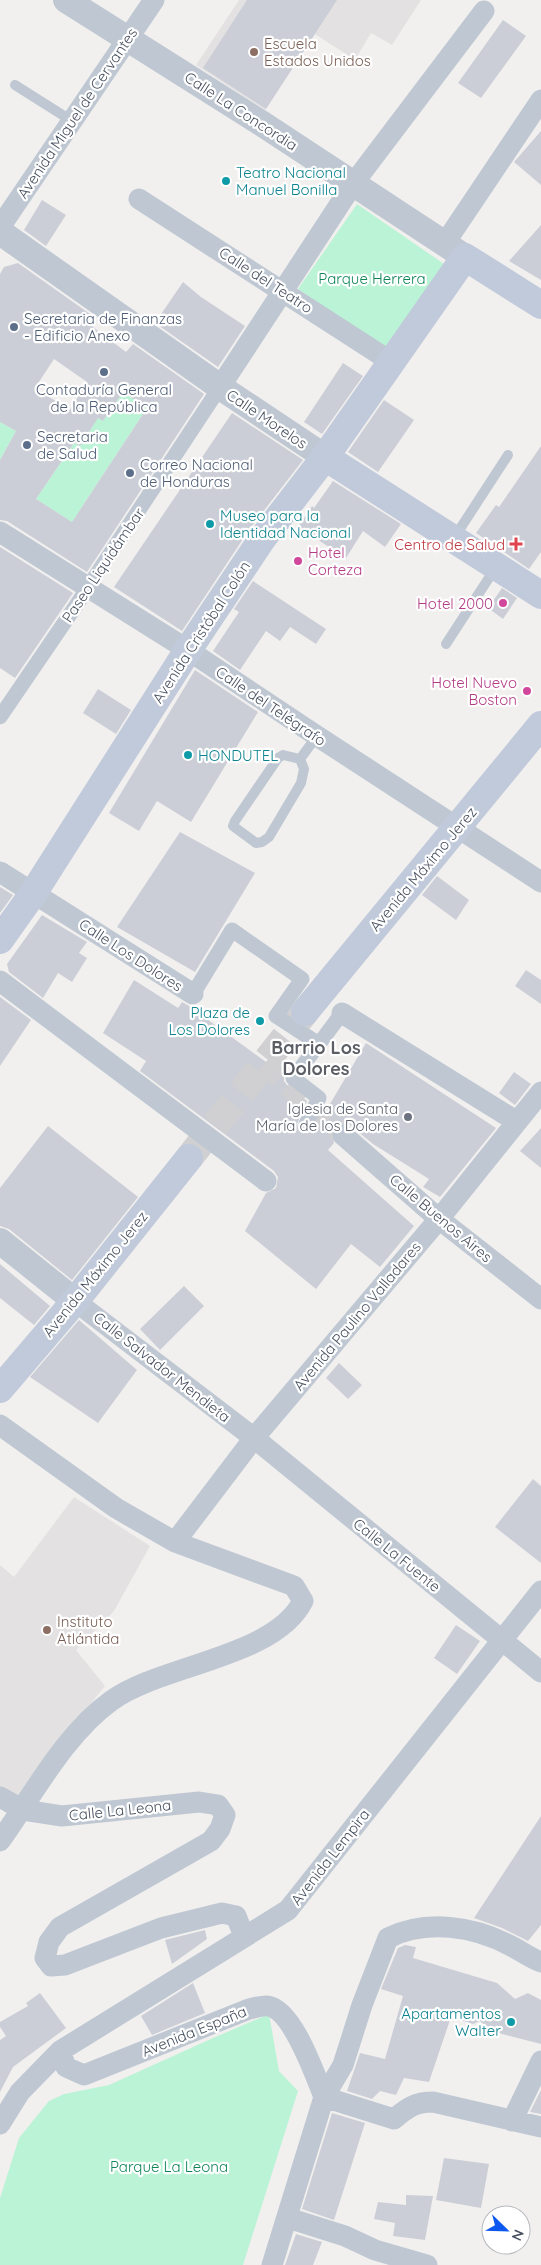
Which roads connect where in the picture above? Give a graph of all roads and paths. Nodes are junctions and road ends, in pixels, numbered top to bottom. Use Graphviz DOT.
graph roads {
  1 [pos="66,0"];
  2 [pos="154,0"];
  3 [pos="484,11"];
  4 [pos="128,40"];
  5 [pos="15,85"];
  6 [pos="541,100"];
  7 [pos="72,121"];
  8 [pos="352,184"];
  9 [pos="138,199"];
  10 [pos="0,227"];
  11 [pos="0,232"];
  12 [pos="455,250"];
  13 [pos="284,291"];
  14 [pos="541,305"];
  15 [pos="393,363"];
  16 [pos="220,387"];
  17 [pos="508,455"];
  18 [pos="325,457"];
  19 [pos="0,532"];
  20 [pos="453,539"];
  21 [pos="496,566"];
  22 [pos="89,587"];
  23 [pos="541,595"];
  24 [pos="446,644"];
  25 [pos="188,650"];
  26 [pos="0,717"];
  27 [pos="541,725"];
  28 [pos="317,736"];
  29 [pos="300,759"];
  30 [pos="457,829"];
  31 [pos="0,872"];
  32 [pos="541,882"];
  33 [pos="34,892"];
  34 [pos="0,940"];
  35 [pos="0,982"];
  36 [pos="193,994"];
  37 [pos="304,1012"];
  38 [pos="342,1012"];
  39 [pos="318,1044"];
  40 [pos="541,1092"];
  41 [pos="516,1121"];
  42 [pos="306,1124"];
  43 [pos="343,1135"];
  44 [pos="189,1158"];
  45 [pos="266,1180"];
  46 [pos="439,1218"];
  47 [pos="0,1241"];
  48 [pos="541,1299"];
  49 [pos="75,1301"];
  50 [pos="0,1389"];
  51 [pos="0,1425"];
  52 [pos="254,1438"];
  53 [pos="175,1542"];
  54 [pos="541,1591"];
  55 [pos="502,1640"];
  56 [pos="541,1672"];
  57 [pos="0,1797"];
  58 [pos="8,1825"];
  59 [pos="244,1936"];
  60 [pos="541,1962"];
  61 [pos="60,2051"];
  62 [pos="541,2061"];
  63 [pos="324,2097"];
  64 [pos="512,2121"];
  65 [pos="0,2124"];
  66 [pos="541,2127"];
  67 [pos="288,2218"];
  68 [pos="272,2265"];
  69 [pos="427,2265"];
  1 -- 4 [label="street, Calle La Concordia"];
  2 -- 4 [label="street, Avenida Miguel de Cervantes"];
  3 -- 8 [label="street"];
  4 -- 7 [label="street, Avenida Miguel de Cervantes"];
  4 -- 8 [label="street, Calle La Concordia"];
  5 -- 7 [label="lane"];
  6 -- 12 [label="street, Avenida Cristóbal Colón"];
  7 -- 10 [label="street, Avenida Miguel de Cervantes"];
  8 -- 12 [label="street, Calle La Concordia"];
  8 -- 13 [label="street"];
  9 -- 13 [label="street, Calle del Teatro"];
  11 -- 16 [label="street, Calle Morelos"];
  12 -- 14 [label="main road, Calle La Concordia"];
  12 -- 15 [label="main road, Avenida Cristóbal Colón"];
  13 -- 15 [label="street, Calle del Teatro"];
  13 -- 16 [label="street"];
  15 -- 18 [label="main road, Avenida Cristóbal Colón"];
  16 -- 18 [label="street, Calle Morelos"];
  16 -- 22 [label="street, Paseo Liquidámbar"];
  17 -- 20 [label="lane"];
  18 -- 20 [label="main road, Calle Morelos"];
  18 -- 25 [label="main road, Avenida Cristóbal Colón"];
  19 -- 22 [label="street, Calle del Telégrafo"];
  20 -- 21 [label="main road, Calle Morelos"];
  21 -- 23 [label="main road, Calle Morelos"];
  21 -- 24 [label="lane"];
  22 -- 25 [label="street, Calle del Telégrafo"];
  22 -- 26 [label="street, Paseo Liquidámbar"];
  25 -- 28 [label="street, Calle del Telégrafo"];
  25 -- 33 [label="main road, Avenida Cristóbal Colón"];
  27 -- 30 [label="main road, Avenida Máximo Jerez"];
  28 -- 29 [label="lane"];
  28 -- 30 [label="street, Calle del Telégrafo"];
  29 -- 29 [label="lane"];
  30 -- 32 [label="street, Calle del Telégrafo"];
  30 -- 37 [label="main road, Avenida Máximo Jerez"];
  31 -- 33 [label="street, Calle Los Dolores"];
  33 -- 34 [label="main road, Avenida Cristóbal Colón"];
  33 -- 36 [label="street, Calle Los Dolores"];
  35 -- 45 [label="street"];
  36 -- 39 [label="street, Calle Los Dolores"];
  38 -- 39 [label="street"];
  38 -- 41 [label="street"];
  39 -- 42 [label="street"];
  40 -- 41 [label="street, Avenida Paulino Valladares"];
  41 -- 46 [label="street, Avenida Paulino Valladares"];
  43 -- 46 [label="street, Calle Buenos Aires"];
  44 -- 49 [label="main road, Avenida Máximo Jerez"];
  46 -- 48 [label="street, Calle Buenos Aires"];
  46 -- 52 [label="street, Avenida Paulino Valladares"];
  47 -- 49 [label="street, Calle Salvador Mendieta"];
  49 -- 50 [label="main road, Avenida Máximo Jerez"];
  49 -- 52 [label="street, Calle Salvador Mendieta"];
  51 -- 53 [label="street"];
  52 -- 53 [label="street, Avenida Paulino Valladares"];
  52 -- 55 [label="street, Calle La Fuente"];
  53 -- 58 [label="street"];
  54 -- 55 [label="street, Avenida Lempira"];
  55 -- 56 [label="street, Calle La Fuente"];
  55 -- 59 [label="street, Avenida Lempira"];
  57 -- 58 [label="street"];
  58 -- 59 [label="street, Calle La Leona"];
  59 -- 61 [label="street, Avenida Lempira"];
  60 -- 63 [label="street"];
  61 -- 63 [label="street, Avenida España"];
  61 -- 65 [label="street, Avenida Lempira"];
  62 -- 64 [label="street"];
  63 -- 64 [label="street"];
  63 -- 67 [label="street"];
  64 -- 66 [label="street"];
  67 -- 68 [label="street"];
  67 -- 69 [label="street"];
}
